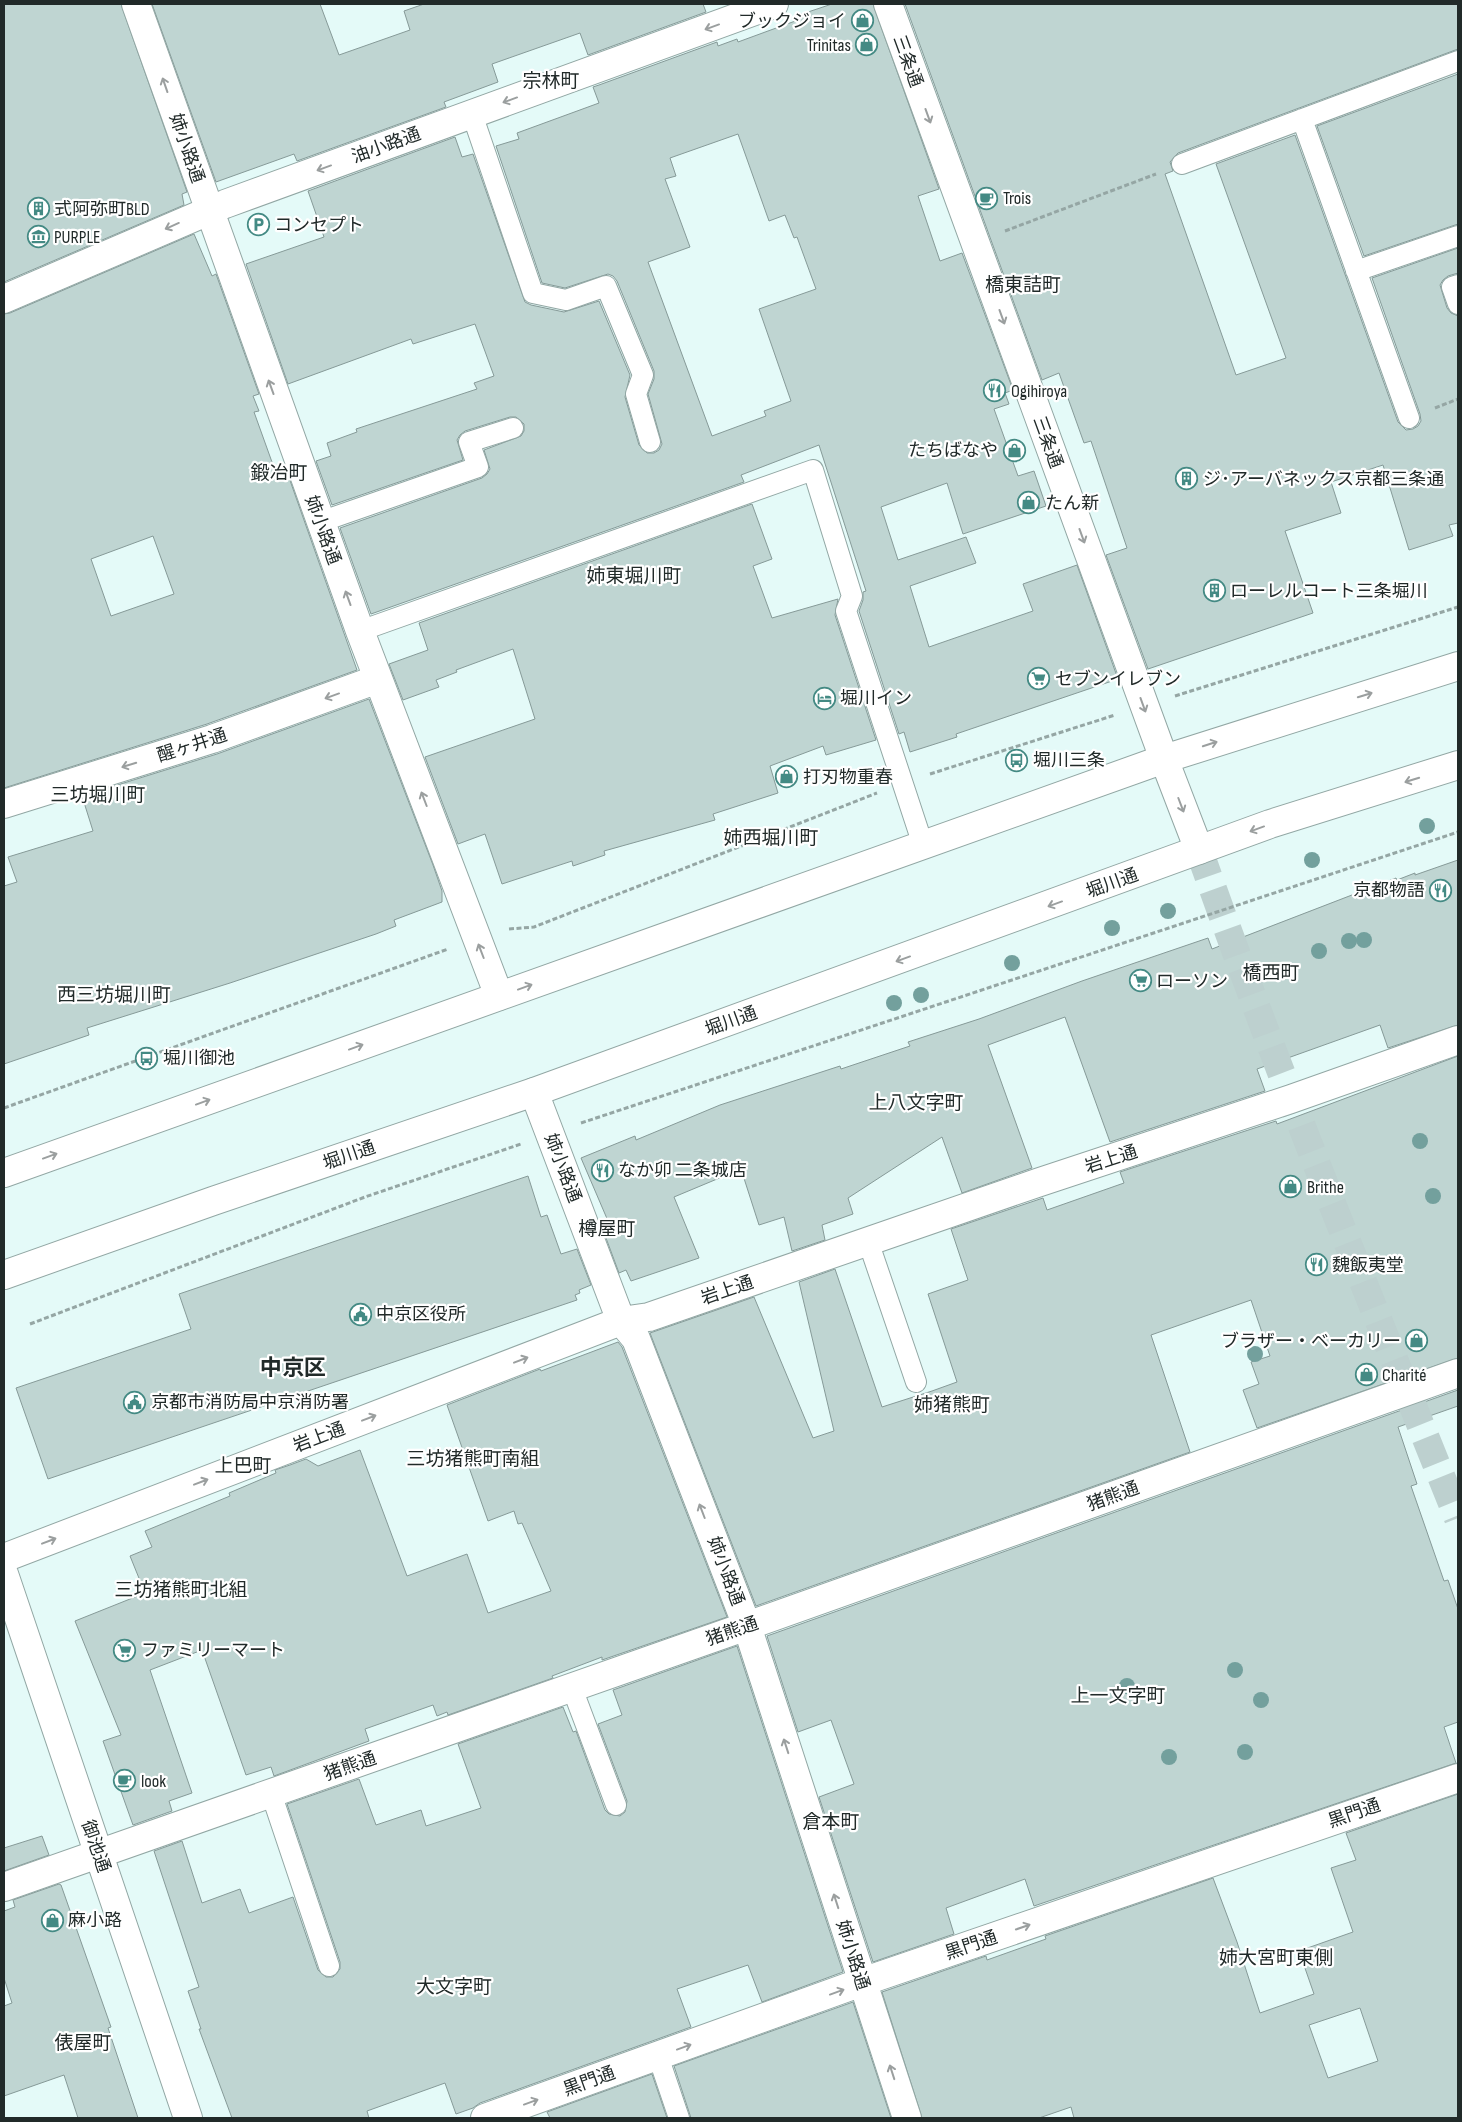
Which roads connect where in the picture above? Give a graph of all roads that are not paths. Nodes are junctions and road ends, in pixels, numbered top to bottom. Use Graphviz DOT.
graph roads {
  1 [pos="136,4"];
  2 [pos="774,4"];
  3 [pos="888,4"];
  4 [pos="1458,61"];
  5 [pos="472,114"];
  6 [pos="1302,119"];
  7 [pos="1182,164"];
  8 [pos="209,210"];
  9 [pos="1458,236"];
  10 [pos="1356,271"];
  11 [pos="1458,285"];
  12 [pos="4,299"];
  13 [pos="1458,304"];
  14 [pos="1409,418"];
  15 [pos="513,428"];
  16 [pos="650,442"];
  17 [pos="320,522"];
  18 [pos="360,631"];
  19 [pos="1458,666"];
  20 [pos="378,679"];
  21 [pos="1164,759"];
  22 [pos="1458,765"];
  23 [pos="4,804"];
  24 [pos="923,845"];
  25 [pos="1199,850"];
  26 [pos="499,996"];
  27 [pos="1458,1040"];
  28 [pos="534,1092"];
  29 [pos="4,1173"];
  30 [pos="868,1241"];
  31 [pos="4,1275"];
  32 [pos="621,1321"];
  33 [pos="1458,1373"];
  34 [pos="916,1382"];
  35 [pos="4,1558"];
  36 [pos="4,1574"];
  37 [pos="747,1626"];
  38 [pos="572,1688"];
  39 [pos="1458,1778"];
  40 [pos="271,1794"];
  41 [pos="616,1805"];
  42 [pos="98,1854"];
  43 [pos="4,1887"];
  44 [pos="329,1966"];
  45 [pos="862,1982"];
  46 [pos="658,2056"];
  47 [pos="188,2118"];
  48 [pos="485,2118"];
  49 [pos="679,2118"];
  50 [pos="907,2118"];
  8 -- 1 [label="street, 姉小路通, one-way"];
  2 -- 5 [label="street, 油小路通, one-way"];
  3 -- 21 [label="street, 三条通, one-way"];
  4 -- 6 [label="lane"];
  5 -- 8 [label="street, 油小路通, one-way"];
  5 -- 16 [label="lane"];
  6 -- 7 [label="lane"];
  6 -- 10 [label="lane"];
  8 -- 12 [label="street, 油小路通, one-way"];
  17 -- 8 [label="street, 姉小路通, one-way"];
  9 -- 10 [label="lane"];
  10 -- 14 [label="lane"];
  11 -- 13 [label="lane"];
  15 -- 17 [label="lane"];
  18 -- 17 [label="street, 姉小路通, one-way"];
  18 -- 20 [label="street, 姉小路通"];
  18 -- 24 [label="lane"];
  21 -- 19 [label="street, one-way"];
  20 -- 23 [label="street, 醒ヶ井通, one-way"];
  26 -- 20 [label="street, 姉小路通, one-way"];
  21 -- 24 [label="street"];
  21 -- 25 [label="street, 三条通, one-way"];
  22 -- 25 [label="street, 堀川通, one-way"];
  26 -- 24 [label="street, one-way"];
  25 -- 28 [label="street, 堀川通, one-way"];
  29 -- 26 [label="street, one-way"];
  27 -- 30 [label="street, 岩上通"];
  28 -- 31 [label="street, 堀川通"];
  28 -- 32 [label="street, 姉小路通"];
  30 -- 32 [label="street, 岩上通"];
  30 -- 34 [label="lane"];
  35 -- 32 [label="street, 岩上通, one-way"];
  37 -- 32 [label="street, 姉小路通, one-way"];
  33 -- 37 [label="street, 猪熊通"];
  36 -- 42 [label="street, 御池通"];
  37 -- 38 [label="street, 猪熊通"];
  45 -- 37 [label="street, 姉小路通, one-way"];
  38 -- 40 [label="street, 猪熊通"];
  38 -- 41 [label="lane"];
  45 -- 39 [label="street, 黒門通, one-way"];
  40 -- 42 [label="street, 猪熊通"];
  40 -- 44 [label="lane"];
  42 -- 43 [label="street, 猪熊通"];
  42 -- 47 [label="street, 御池通"];
  46 -- 45 [label="street, 黒門通, one-way"];
  50 -- 45 [label="street, 姉小路通, one-way"];
  48 -- 46 [label="street, 黒門通, one-way"];
  46 -- 49 [label="lane"];
}
